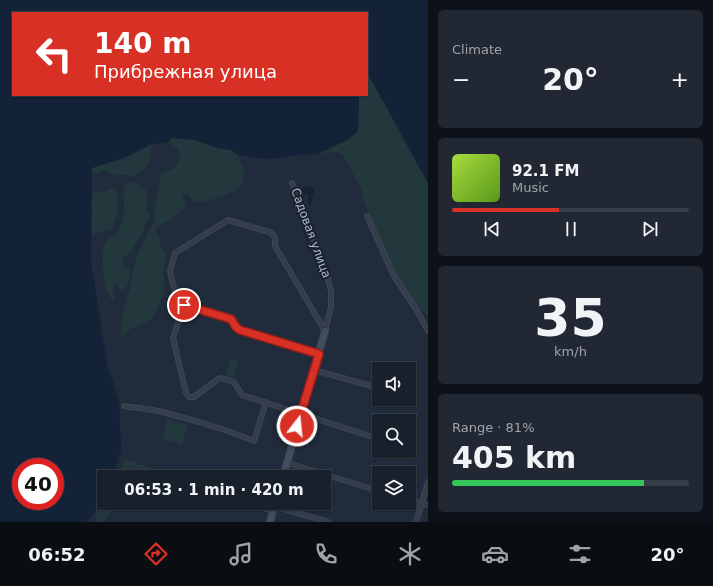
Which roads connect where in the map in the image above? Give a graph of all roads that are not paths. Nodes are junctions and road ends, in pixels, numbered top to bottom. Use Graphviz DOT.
graph roads {
  1 [pos="292,183"];
  2 [pos="368,216"];
  3 [pos="184,305"];
  4 [pos="325,331"];
  5 [pos="428,331"];
  6 [pos="319,354"];
  7 [pos="314,370"];
  8 [pos="372,386"];
  9 [pos="266,402"];
  10 [pos="124,406"];
  11 [pos="301,414"];
  12 [pos="372,437"];
  13 [pos="287,463"];
  14 [pos="285,470"];
  15 [pos="428,482"];
  16 [pos="372,489"];
  17 [pos="416,502"];
  18 [pos="421,503"];
  19 [pos="428,505"];
  20 [pos="273,510"];
  21 [pos="285,510"];
  22 [pos="270,522"];
  23 [pos="328,522"];
  24 [pos="416,522"];
  1 -- 4 [label="street, Садовая улица"];
  2 -- 5 [label="street"];
  3 -- 4 [label="street"];
  3 -- 6 [label="street"];
  3 -- 9 [label="street"];
  4 -- 6 [label="street"];
  6 -- 7 [label="street"];
  7 -- 8 [label="street"];
  7 -- 11 [label="street"];
  9 -- 10 [label="street"];
  9 -- 11 [label="street"];
  11 -- 12 [label="street"];
  11 -- 13 [label="street"];
  13 -- 14 [label="street"];
  13 -- 16 [label="street"];
  15 -- 18 [label="street"];
  17 -- 18 [label="street"];
  18 -- 19 [label="street"];
  18 -- 24 [label="street"];
  20 -- 22 [label="street"];
  21 -- 23 [label="street"];
}
